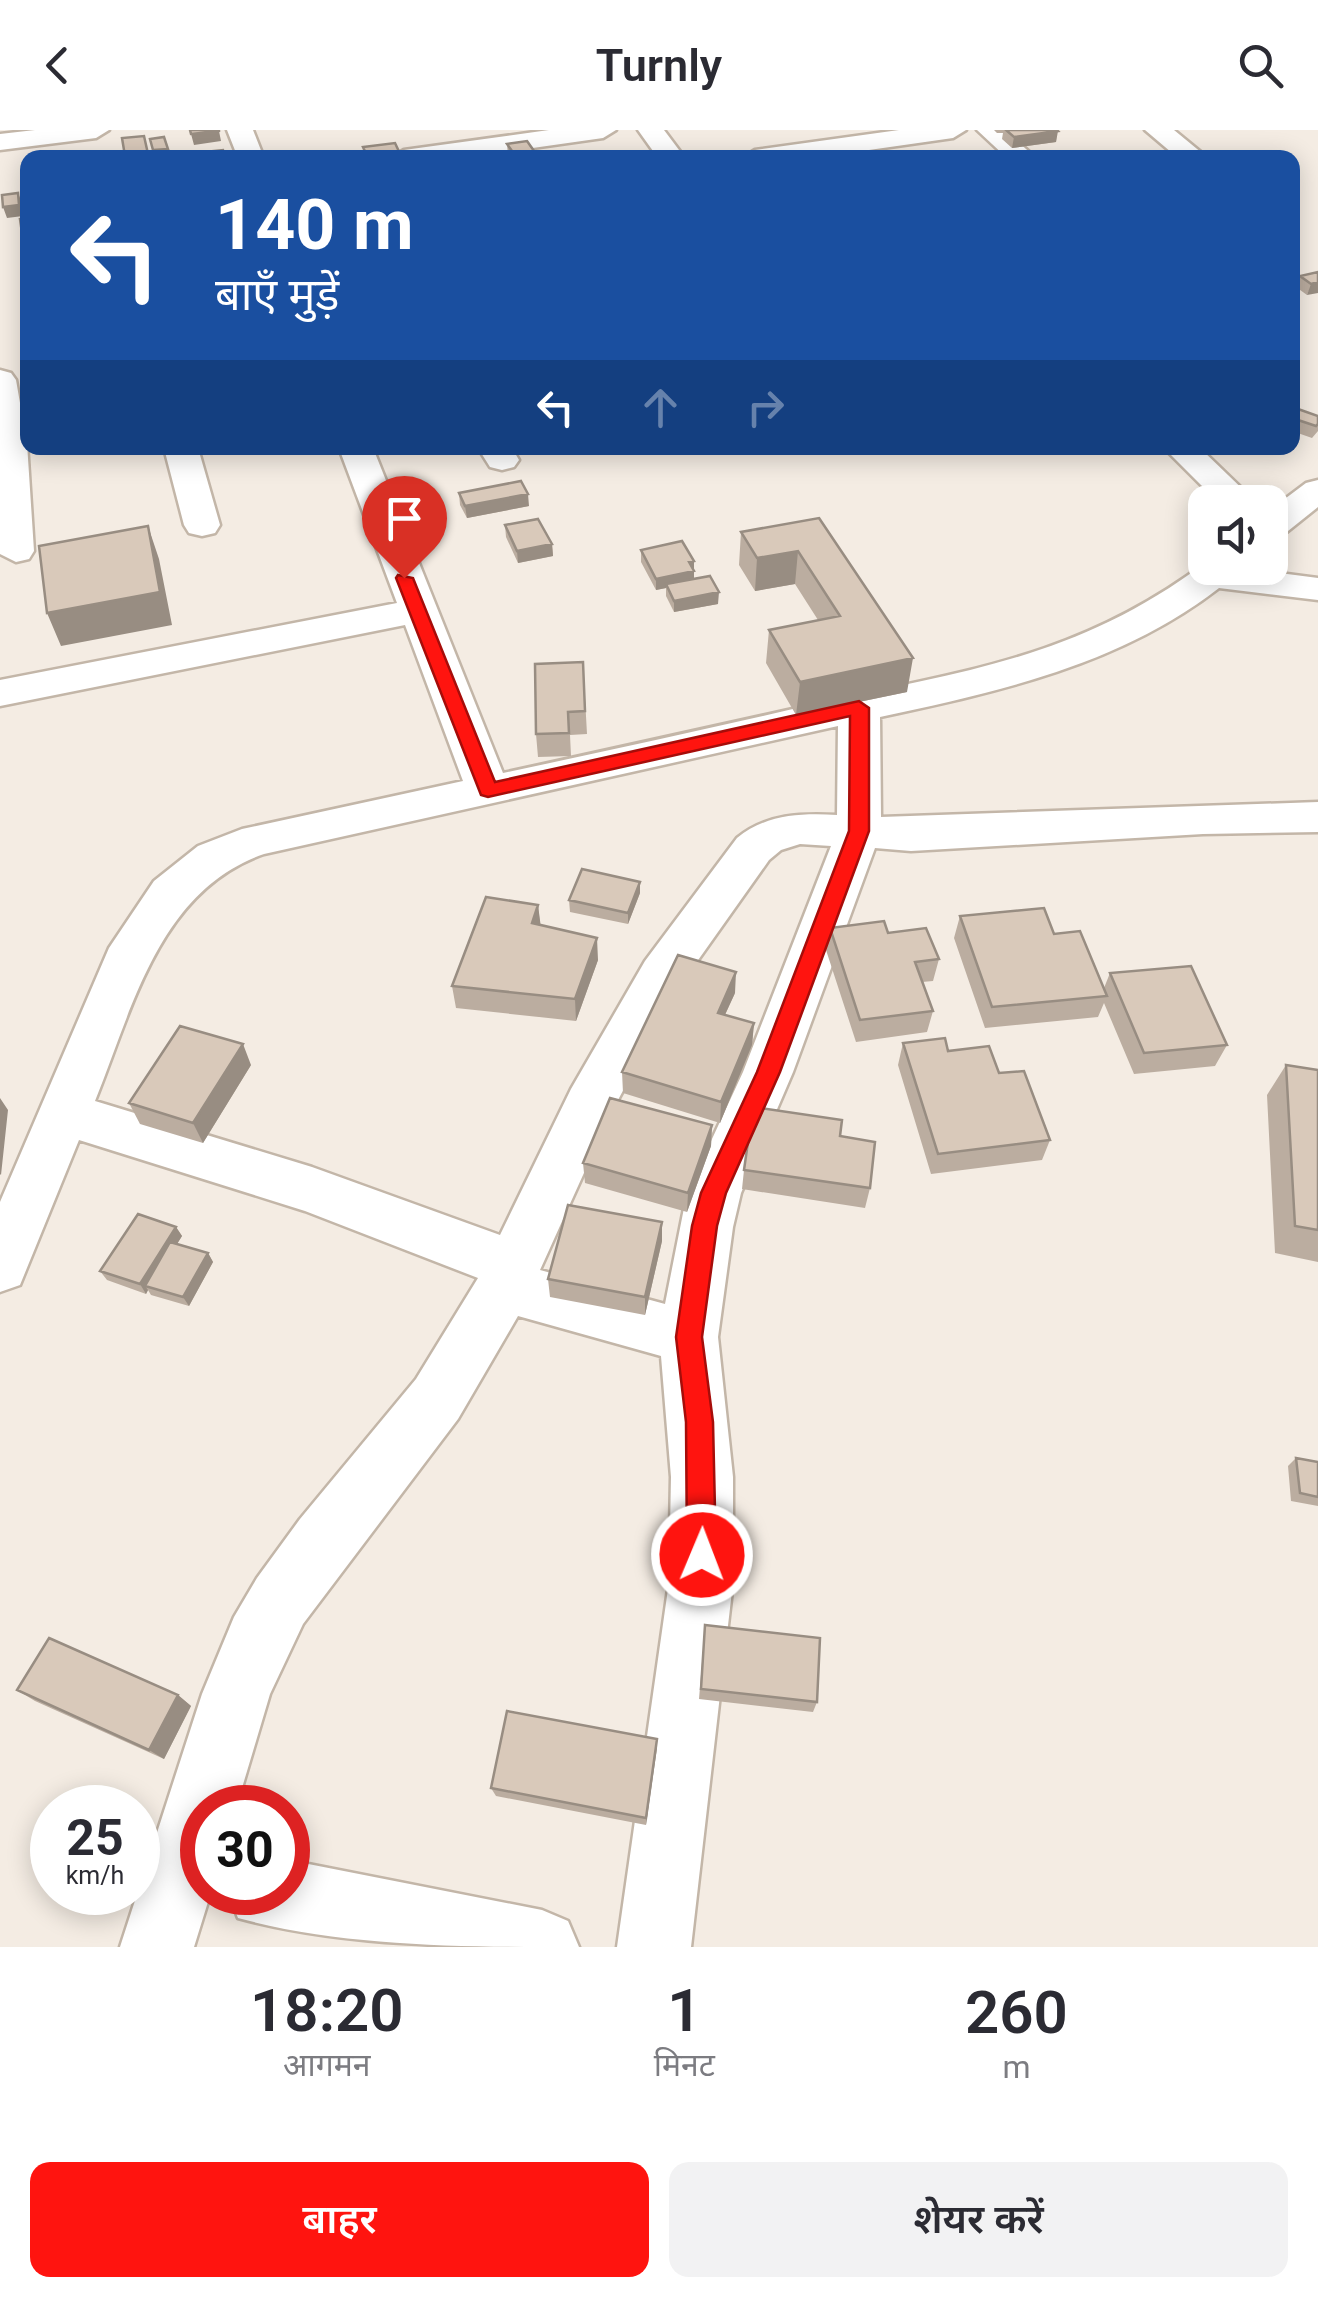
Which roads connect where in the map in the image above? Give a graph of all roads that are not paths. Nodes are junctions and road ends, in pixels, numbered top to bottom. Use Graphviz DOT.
graph roads {
  1 [pos="96,130"];
  2 [pos="603,130"];
  3 [pos="953,130"];
  4 [pos="990,130"];
  5 [pos="1158,130"];
  6 [pos="0,142"];
  7 [pos="461,150"];
  8 [pos="864,150"];
  9 [pos="1014,150"];
  10 [pos="1185,150"];
  11 [pos="0,380"];
  12 [pos="13,442"];
  13 [pos="182,455"];
  14 [pos="359,455"];
  15 [pos="1188,455"];
  16 [pos="1220,485"];
  17 [pos="1318,490"];
  18 [pos="1288,513"];
  19 [pos="202,525"];
  20 [pos="16,551"];
  21 [pos="1288,584"];
  22 [pos="1200,585"];
  23 [pos="1318,589"];
  24 [pos="416,611"];
  25 [pos="0,694"];
  26 [pos="859,708"];
  27 [pos="488,790"];
  28 [pos="1318,817"];
  29 [pos="859,831"];
  30 [pos="62,1112"];
  31 [pos="0,1268"];
  32 [pos="509,1276"];
  33 [pos="689,1337"];
  34 [pos="214,1785"];
  35 [pos="180,1900"];
  36 [pos="310,1901"];
  37 [pos="156,1947"];
  38 [pos="542,1947"];
  39 [pos="654,1947"];
  1 -- 6 [label="street"];
  2 -- 7 [label="street"];
  3 -- 8 [label="street"];
  4 -- 9 [label="street"];
  5 -- 10 [label="street"];
  11 -- 12 [label="street"];
  12 -- 20 [label="street"];
  13 -- 19 [label="street"];
  14 -- 24 [label="street"];
  15 -- 16 [label="street"];
  17 -- 18 [label="street"];
  21 -- 23 [label="street"];
  22 -- 26 [label="street"];
  24 -- 25 [label="street"];
  24 -- 27 [label="street"];
  26 -- 27 [label="street"];
  26 -- 29 [label="street"];
  27 -- 30 [label="street"];
  28 -- 29 [label="street"];
  29 -- 32 [label="street"];
  29 -- 33 [label="street"];
  30 -- 31 [label="street"];
  30 -- 32 [label="street"];
  32 -- 33 [label="street"];
  32 -- 34 [label="street"];
  33 -- 39 [label="street"];
  35 -- 37 [label="street"];
  36 -- 38 [label="street"];
}
